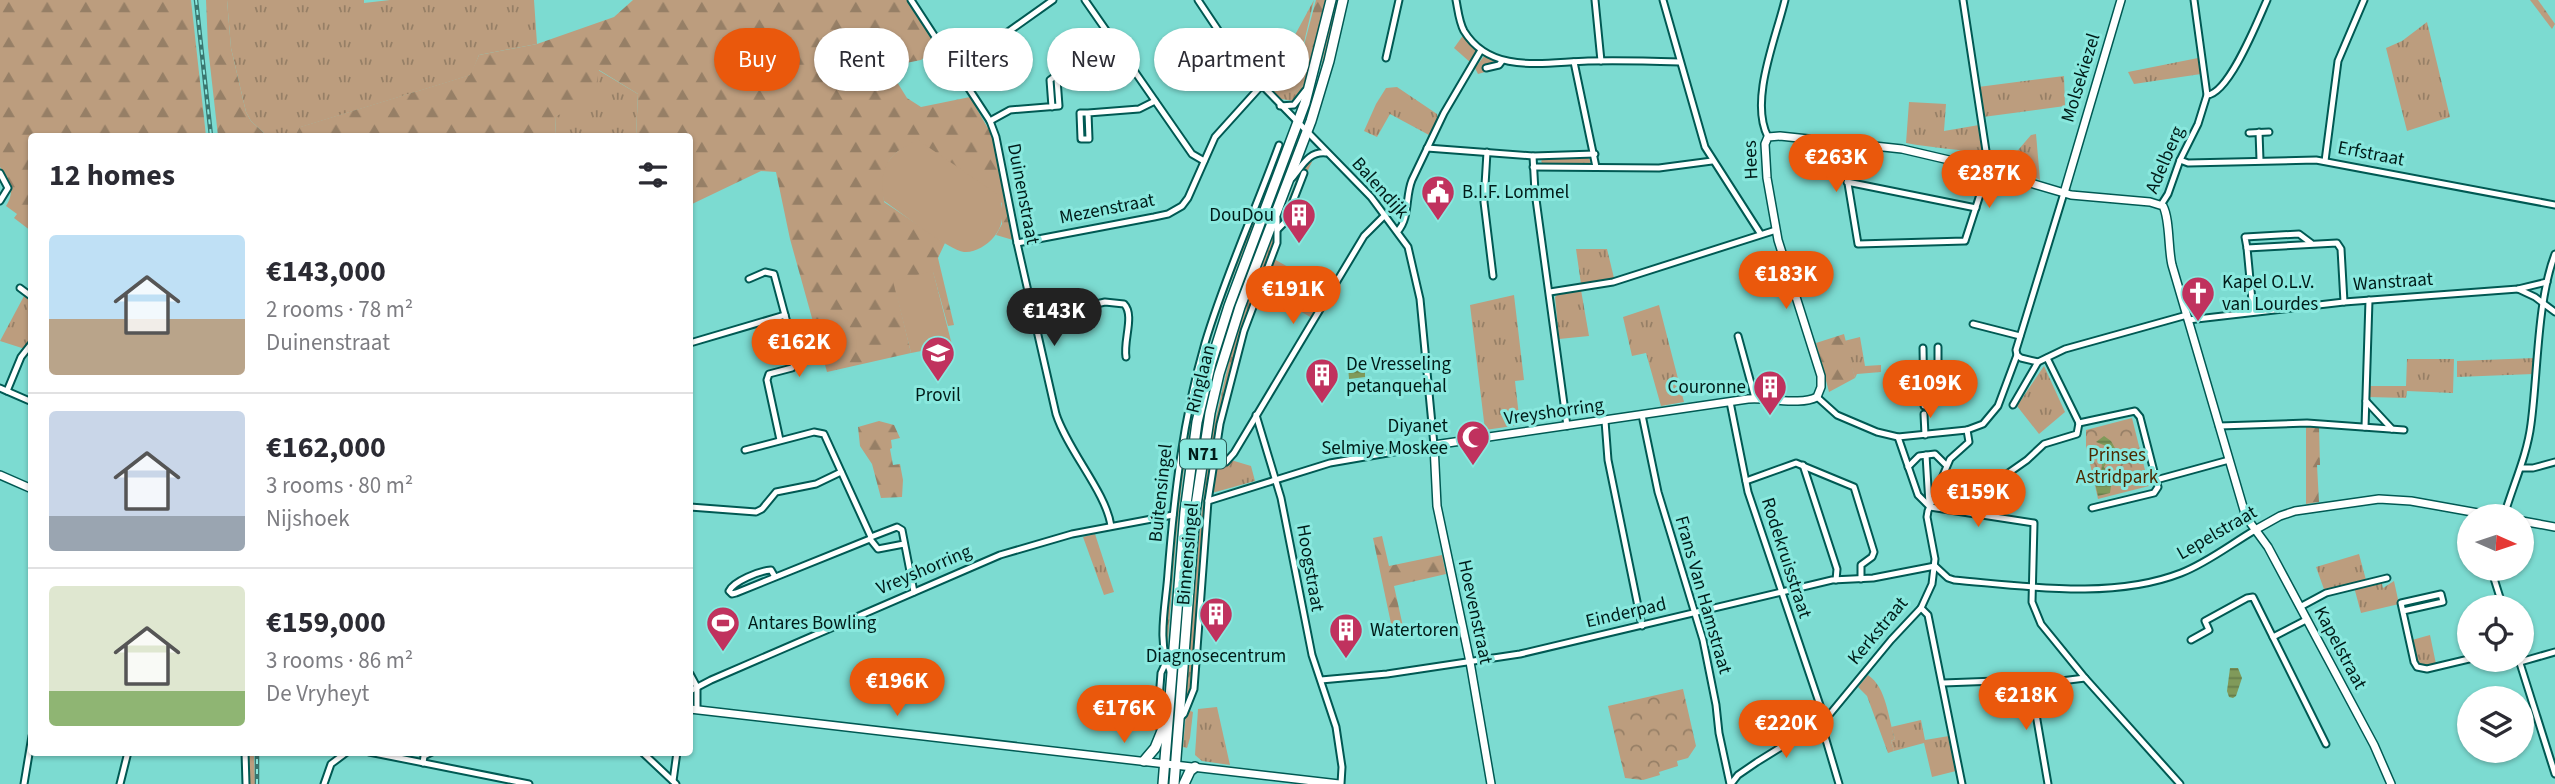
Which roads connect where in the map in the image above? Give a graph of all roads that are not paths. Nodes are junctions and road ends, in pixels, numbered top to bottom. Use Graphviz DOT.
graph roads {
  1 [pos="911,0"];
  2 [pos="1053,0"];
  3 [pos="1085,0"];
  4 [pos="1198,0"];
  5 [pos="1331,0"];
  6 [pos="1343,0"];
  7 [pos="1399,0"];
  8 [pos="1456,0"];
  9 [pos="1595,0"];
  10 [pos="1663,0"];
  11 [pos="1785,0"];
  12 [pos="1963,0"];
  13 [pos="2121,0"];
  14 [pos="2194,0"];
  15 [pos="2267,0"];
  16 [pos="2364,0"];
  17 [pos="929,28"];
  18 [pos="1014,28"];
  19 [pos="1216,28"];
  20 [pos="1481,50"];
  21 [pos="1386,58"];
  22 [pos="1502,61"];
  23 [pos="1574,61"];
  24 [pos="1601,61"];
  25 [pos="1680,62"];
  26 [pos="1486,68"];
  27 [pos="1309,89"];
  28 [pos="970,91"];
  29 [pos="1256,91"];
  30 [pos="1266,91"];
  31 [pos="1307,91"];
  32 [pos="1308,91"];
  33 [pos="2207,95"];
  34 [pos="1155,101"];
  35 [pos="1280,106"];
  36 [pos="1052,107"];
  37 [pos="1087,113"];
  38 [pos="990,121"];
  39 [pos="1298,125"];
  40 [pos="2259,132"];
  41 [pos="2269,132"];
  42 [pos="1307,133"];
  43 [pos="2249,133"];
  44 [pos="1768,137"];
  45 [pos="1841,141"];
  46 [pos="1279,145"];
  47 [pos="1427,148"];
  48 [pos="1488,152"];
  49 [pos="1326,153"];
  50 [pos="1595,154"];
  51 [pos="1533,156"];
  52 [pos="1286,159"];
  53 [pos="1712,160"];
  54 [pos="2180,160"];
  55 [pos="2260,160"];
  56 [pos="2325,161"];
  57 [pos="1204,162"];
  58 [pos="1533,167"];
  59 [pos="1597,167"];
  60 [pos="1985,169"];
  61 [pos="0,173"];
  62 [pos="1304,173"];
  63 [pos="1270,174"];
  64 [pos="1290,179"];
  65 [pos="1847,182"];
  66 [pos="2064,193"];
  67 [pos="0,201"];
  68 [pos="2161,205"];
  69 [pos="2555,205"];
  70 [pos="1976,208"];
  71 [pos="1276,214"];
  72 [pos="1385,215"];
  73 [pos="1277,230"];
  74 [pos="1776,230"];
  75 [pos="1398,231"];
  76 [pos="1760,233"];
  77 [pos="1017,243"];
  78 [pos="2312,243"];
  79 [pos="2247,248"];
  80 [pos="2555,254"];
  81 [pos="1493,276"];
  82 [pos="749,279"];
  83 [pos="2547,282"];
  84 [pos="20,288"];
  85 [pos="2518,289"];
  86 [pos="1550,292"];
  87 [pos="28,294"];
  88 [pos="2369,300"];
  89 [pos="2344,302"];
  90 [pos="2544,304"];
  91 [pos="2253,311"];
  92 [pos="2555,312"];
  93 [pos="785,315"];
  94 [pos="2187,317"];
  95 [pos="1034,318"];
  96 [pos="1973,324"];
  97 [pos="1738,336"];
  98 [pos="2020,336"];
  99 [pos="693,342"];
  100 [pos="1923,348"];
  101 [pos="1938,348"];
  102 [pos="28,349"];
  103 [pos="2017,355"];
  104 [pos="1126,357"];
  105 [pos="2047,358"];
  106 [pos="2038,362"];
  107 [pos="1924,386"];
  108 [pos="3,389"];
  109 [pos="1817,397"];
  110 [pos="1755,398"];
  111 [pos="28,400"];
  112 [pos="1730,401"];
  113 [pos="2366,401"];
  114 [pos="2012,405"];
  115 [pos="1924,406"];
  116 [pos="1924,414"];
  117 [pos="1256,415"];
  118 [pos="1642,415"];
  119 [pos="1605,421"];
  120 [pos="2079,423"];
  121 [pos="1567,426"];
  122 [pos="2219,426"];
  123 [pos="2365,427"];
  124 [pos="2392,429"];
  125 [pos="1967,430"];
  126 [pos="2404,430"];
  127 [pos="1924,435"];
  128 [pos="1898,437"];
  129 [pos="780,440"];
  130 [pos="1434,445"];
  131 [pos="745,450"];
  132 [pos="1926,454"];
  133 [pos="2229,460"];
  134 [pos="1213,462"];
  135 [pos="2555,462"];
  136 [pos="1803,465"];
  137 [pos="1946,465"];
  138 [pos="1908,467"];
  139 [pos="2521,468"];
  140 [pos="841,472"];
  141 [pos="0,475"];
  142 [pos="1275,479"];
  143 [pos="2156,480"];
  144 [pos="1746,481"];
  145 [pos="28,487"];
  146 [pos="1987,495"];
  147 [pos="1208,501"];
  148 [pos="2508,504"];
  149 [pos="1930,507"];
  150 [pos="693,508"];
  151 [pos="2092,508"];
  152 [pos="2457,510"];
  153 [pos="1173,514"];
  154 [pos="2534,523"];
  155 [pos="1111,526"];
  156 [pos="2555,527"];
  157 [pos="2255,530"];
  158 [pos="870,538"];
  159 [pos="904,544"];
  160 [pos="1935,566"];
  161 [pos="775,577"];
  162 [pos="2387,578"];
  163 [pos="1861,579"];
  164 [pos="1836,580"];
  165 [pos="2033,588"];
  166 [pos="914,592"];
  167 [pos="1780,592"];
  168 [pos="2300,607"];
  169 [pos="1921,608"];
  170 [pos="2403,611"];
  171 [pos="1695,613"];
  172 [pos="2306,620"];
  173 [pos="1642,626"];
  174 [pos="2273,637"];
  175 [pos="2191,640"];
  176 [pos="2555,652"];
  177 [pos="2534,657"];
  178 [pos="1166,662"];
  179 [pos="1470,662"];
  180 [pos="2457,662"];
  181 [pos="2523,672"];
  182 [pos="1172,675"];
  183 [pos="2085,678"];
  184 [pos="693,680"];
  185 [pos="1321,680"];
  186 [pos="1943,683"];
  187 [pos="2035,683"];
  188 [pos="697,687"];
  189 [pos="693,689"];
  190 [pos="693,709"];
  191 [pos="1169,716"];
  192 [pos="1180,718"];
  193 [pos="1823,722"];
  194 [pos="1157,726"];
  195 [pos="2326,744"];
  196 [pos="29,756"];
  197 [pos="127,756"];
  198 [pos="245,756"];
  199 [pos="342,756"];
  200 [pos="389,756"];
  201 [pos="424,756"];
  202 [pos="646,756"];
  203 [pos="677,756"];
  204 [pos="1144,761"];
  205 [pos="423,763"];
  206 [pos="1165,763"];
  207 [pos="1176,764"];
  208 [pos="1195,767"];
  209 [pos="2555,774"];
  210 [pos="675,783"];
  211 [pos="24,784"];
  212 [pos="120,784"];
  213 [pos="246,784"];
  214 [pos="324,784"];
  215 [pos="529,784"];
  216 [pos="1163,784"];
  217 [pos="1174,784"];
  218 [pos="1184,784"];
  219 [pos="1340,784"];
  220 [pos="1491,784"];
  221 [pos="1731,784"];
  222 [pos="1839,784"];
  223 [pos="1962,784"];
  224 [pos="2048,784"];
  225 [pos="2180,784"];
  226 [pos="2391,784"];
  1 -- 17 [label="street, Duinenstraat"];
  2 -- 18 [label="street"];
  3 -- 34 [label="street"];
  4 -- 19 [label="street, Balendijk"];
  5 -- 27 [label="highway, Ringlaan / N71"];
  6 -- 42 [label="highway, Ringlaan / N71"];
  7 -- 21 [label="street"];
  8 -- 20 [label="street"];
  9 -- 24 [label="street"];
  10 -- 25 [label="street"];
  11 -- 44 [label="street, Hees"];
  12 -- 60 [label="street"];
  13 -- 66 [label="main road, Molsekiezel"];
  14 -- 33 [label="street, Adelberg"];
  15 -- 33 [label="street"];
  16 -- 56 [label="street"];
  20 -- 22 [label="street"];
  20 -- 47 [label="street"];
  22 -- 23 [label="street"];
  22 -- 26 [label="street"];
  23 -- 24 [label="street"];
  23 -- 50 [label="street"];
  24 -- 25 [label="street"];
  25 -- 53 [label="street"];
  28 -- 38 [label="street, Duinenstraat"];
  29 -- 57 [label="street, Mezenstraat"];
  30 -- 35 [label="street, Balendijk"];
  31 -- 35 [label="street"];
  32 -- 39 [label="highway, Ringlaan / N71"];
  33 -- 54 [label="street, Adelberg"];
  34 -- 37 [label="street"];
  34 -- 57 [label="street"];
  35 -- 39 [label="street, Balendijk"];
  36 -- 36 [label="street"];
  36 -- 38 [label="street"];
  37 -- 37 [label="street"];
  38 -- 77 [label="street, Duinenstraat"];
  39 -- 42 [label="street, Balendijk"];
  39 -- 52 [label="highway, Ringlaan / N71"];
  40 -- 41 [label="street"];
  40 -- 43 [label="street"];
  40 -- 55 [label="street"];
  42 -- 49 [label="street, Balendijk"];
  42 -- 64 [label="highway, Ringlaan / N71"];
  44 -- 45 [label="main road"];
  44 -- 74 [label="main road, Hees"];
  45 -- 60 [label="main road"];
  45 -- 65 [label="street"];
  46 -- 63 [label="street, Buitensingel"];
  47 -- 48 [label="street"];
  47 -- 75 [label="street"];
  48 -- 51 [label="street"];
  48 -- 81 [label="street"];
  49 -- 64 [label="street"];
  49 -- 72 [label="street, Balendijk"];
  50 -- 51 [label="street"];
  50 -- 59 [label="street"];
  51 -- 58 [label="street"];
  52 -- 63 [label="street, Buitensingel"];
  52 -- 182 [label="highway, Ringlaan / N71"];
  53 -- 59 [label="street"];
  53 -- 76 [label="street"];
  54 -- 55 [label="street, Erfstraat"];
  54 -- 68 [label="street, Adelberg"];
  55 -- 56 [label="street, Erfstraat"];
  56 -- 69 [label="street, Erfstraat"];
  57 -- 77 [label="street, Mezenstraat"];
  58 -- 59 [label="street"];
  58 -- 86 [label="street"];
  60 -- 66 [label="main road"];
  60 -- 70 [label="street"];
  61 -- 67 [label="street"];
  62 -- 73 [label="street, Binnensingel"];
  63 -- 153 [label="street, Buitensingel"];
  64 -- 71 [label="highway, Ringlaan / N71"];
  65 -- 70 [label="street"];
  65 -- 70 [label="street"];
  66 -- 68 [label="main road"];
  66 -- 98 [label="street, Molsekiezel"];
  68 -- 94 [label="main road, Adelberg"];
  71 -- 73 [label="street, Binnensingel"];
  71 -- 192 [label="highway, Ringlaan / N71"];
  72 -- 75 [label="street, Balendijk"];
  72 -- 117 [label="street"];
  73 -- 134 [label="street, Binnensingel"];
  74 -- 76 [label="street"];
  74 -- 109 [label="main road, Hees"];
  75 -- 130 [label="street, Balendijk"];
  76 -- 86 [label="street"];
  77 -- 95 [label="street, Duinenstraat"];
  78 -- 79 [label="street"];
  78 -- 79 [label="street"];
  78 -- 89 [label="street"];
  79 -- 91 [label="street"];
  80 -- 83 [label="street"];
  82 -- 93 [label="street"];
  83 -- 85 [label="street, Wanstraat"];
  83 -- 90 [label="street"];
  84 -- 87 [label="street"];
  85 -- 88 [label="street, Wanstraat"];
  85 -- 90 [label="street"];
  86 -- 121 [label="street"];
  88 -- 89 [label="street, Wanstraat"];
  88 -- 113 [label="street"];
  89 -- 91 [label="street, Wanstraat"];
  90 -- 92 [label="street"];
  90 -- 139 [label="street"];
  91 -- 94 [label="street, Wanstraat"];
  93 -- 99 [label="street"];
  93 -- 129 [label="street"];
  94 -- 105 [label="street, Wanstraat"];
  94 -- 122 [label="main road, Adelberg"];
  95 -- 104 [label="street"];
  95 -- 155 [label="street, Duinenstraat"];
  96 -- 98 [label="street"];
  97 -- 110 [label="street"];
  98 -- 103 [label="street, Molsekiezel"];
  100 -- 107 [label="street"];
  101 -- 107 [label="street"];
  102 -- 108 [label="street"];
  103 -- 106 [label="street"];
  103 -- 125 [label="street, Molsekiezel"];
  105 -- 106 [label="street, Wanstraat"];
  105 -- 120 [label="street"];
  106 -- 114 [label="street"];
  107 -- 115 [label="street"];
  108 -- 111 [label="street"];
  109 -- 110 [label="main road, Vreyshorring"];
  109 -- 128 [label="street"];
  110 -- 112 [label="main road, Vreyshorring"];
  112 -- 118 [label="main road, Vreyshorring"];
  112 -- 144 [label="street, Rodekruisstraat"];
  113 -- 123 [label="street"];
  113 -- 124 [label="street"];
  116 -- 127 [label="street"];
  117 -- 134 [label="street"];
  117 -- 142 [label="street, Hoogstraat"];
  118 -- 119 [label="main road, Vreyshorring"];
  118 -- 171 [label="street, Frans Van Hamstraat"];
  119 -- 121 [label="main road, Vreyshorring"];
  119 -- 173 [label="street"];
  120 -- 143 [label="street"];
  120 -- 146 [label="street"];
  121 -- 130 [label="main road, Vreyshorring"];
  122 -- 123 [label="street"];
  122 -- 133 [label="main road, Adelberg"];
  123 -- 124 [label="street"];
  124 -- 126 [label="street"];
  125 -- 127 [label="street"];
  125 -- 137 [label="street"];
  127 -- 128 [label="street"];
  128 -- 138 [label="street"];
  129 -- 131 [label="street"];
  129 -- 140 [label="street"];
  130 -- 142 [label="street, Vreyshorring"];
  130 -- 179 [label="main road, Hoevenstraat"];
  132 -- 137 [label="street"];
  132 -- 138 [label="street"];
  132 -- 149 [label="street"];
  133 -- 143 [label="street"];
  133 -- 157 [label="main road, Adelberg"];
  134 -- 147 [label="street, Binnensingel"];
  135 -- 139 [label="street"];
  136 -- 144 [label="street"];
  136 -- 163 [label="street"];
  136 -- 164 [label="street"];
  137 -- 149 [label="street"];
  138 -- 149 [label="street"];
  139 -- 148 [label="street"];
  140 -- 150 [label="street"];
  140 -- 158 [label="street"];
  141 -- 145 [label="main road"];
  142 -- 147 [label="street, Vreyshorring"];
  142 -- 185 [label="street, Hoogstraat"];
  143 -- 151 [label="street"];
  144 -- 167 [label="street, Rodekruisstraat"];
  147 -- 192 [label="street, Binnensingel"];
  149 -- 160 [label="street"];
  149 -- 165 [label="street"];
  152 -- 157 [label="main road, Lepelstraat"];
  153 -- 155 [label="street, Vreyshorring"];
  153 -- 178 [label="street, Buitensingel"];
  154 -- 156 [label="main road"];
  155 -- 166 [label="street, Vreyshorring"];
  157 -- 165 [label="street, Lepelstraat"];
  157 -- 168 [label="main road, Kapelstraat"];
  158 -- 159 [label="street"];
  158 -- 159 [label="street"];
  158 -- 161 [label="street"];
  159 -- 166 [label="street"];
  160 -- 163 [label="street, Einderpad"];
  160 -- 165 [label="street, Lepelstraat"];
  160 -- 169 [label="street, Kerkstraat"];
  161 -- 161 [label="street"];
  162 -- 168 [label="street"];
  163 -- 164 [label="street, Einderpad"];
  164 -- 167 [label="street, Einderpad"];
  165 -- 183 [label="street"];
  166 -- 188 [label="street, Vreyshorring"];
  167 -- 171 [label="street, Einderpad"];
  167 -- 193 [label="street, Rodekruisstraat"];
  168 -- 172 [label="main road, Kapelstraat"];
  169 -- 186 [label="street"];
  169 -- 193 [label="street, Kerkstraat"];
  170 -- 170 [label="street"];
  170 -- 180 [label="street"];
  171 -- 173 [label="street, Einderpad"];
  171 -- 221 [label="street, Frans Van Hamstraat"];
  172 -- 174 [label="street"];
  172 -- 226 [label="main road, Kapelstraat"];
  173 -- 179 [label="street, Einderpad"];
  174 -- 175 [label="street"];
  174 -- 195 [label="street"];
  176 -- 177 [label="street"];
  178 -- 182 [label="street, Buitensingel"];
  178 -- 194 [label="street, Buitensingel"];
  179 -- 185 [label="street, Einderpad"];
  179 -- 220 [label="main road, Hoevenstraat"];
  181 -- 209 [label="street"];
  182 -- 191 [label="highway, Ringlaan / N71"];
  183 -- 187 [label="street"];
  183 -- 225 [label="street"];
  184 -- 188 [label="street"];
  185 -- 219 [label="street, Hoogstraat"];
  186 -- 187 [label="street"];
  186 -- 223 [label="street"];
  187 -- 224 [label="street"];
  188 -- 189 [label="street, Vreyshorring"];
  188 -- 190 [label="street"];
  190 -- 204 [label="main road"];
  191 -- 204 [label="highway"];
  191 -- 206 [label="highway, Ringlaan / N71"];
  192 -- 207 [label="highway, Ringlaan / N71"];
  193 -- 221 [label="street, Kerkstraat"];
  193 -- 222 [label="street, Rodekruisstraat"];
  196 -- 211 [label="street"];
  197 -- 212 [label="street"];
  198 -- 213 [label="street"];
  199 -- 214 [label="street"];
  200 -- 205 [label="street"];
  201 -- 205 [label="street"];
  202 -- 210 [label="street"];
  203 -- 210 [label="street"];
  204 -- 206 [label="main road"];
  205 -- 215 [label="street"];
  206 -- 207 [label="main road"];
  206 -- 216 [label="highway, Ringlaan / N71"];
  207 -- 208 [label="main road"];
  207 -- 217 [label="highway, Ringlaan / N71"];
  208 -- 218 [label="highway"];
  208 -- 219 [label="main road"];
}
